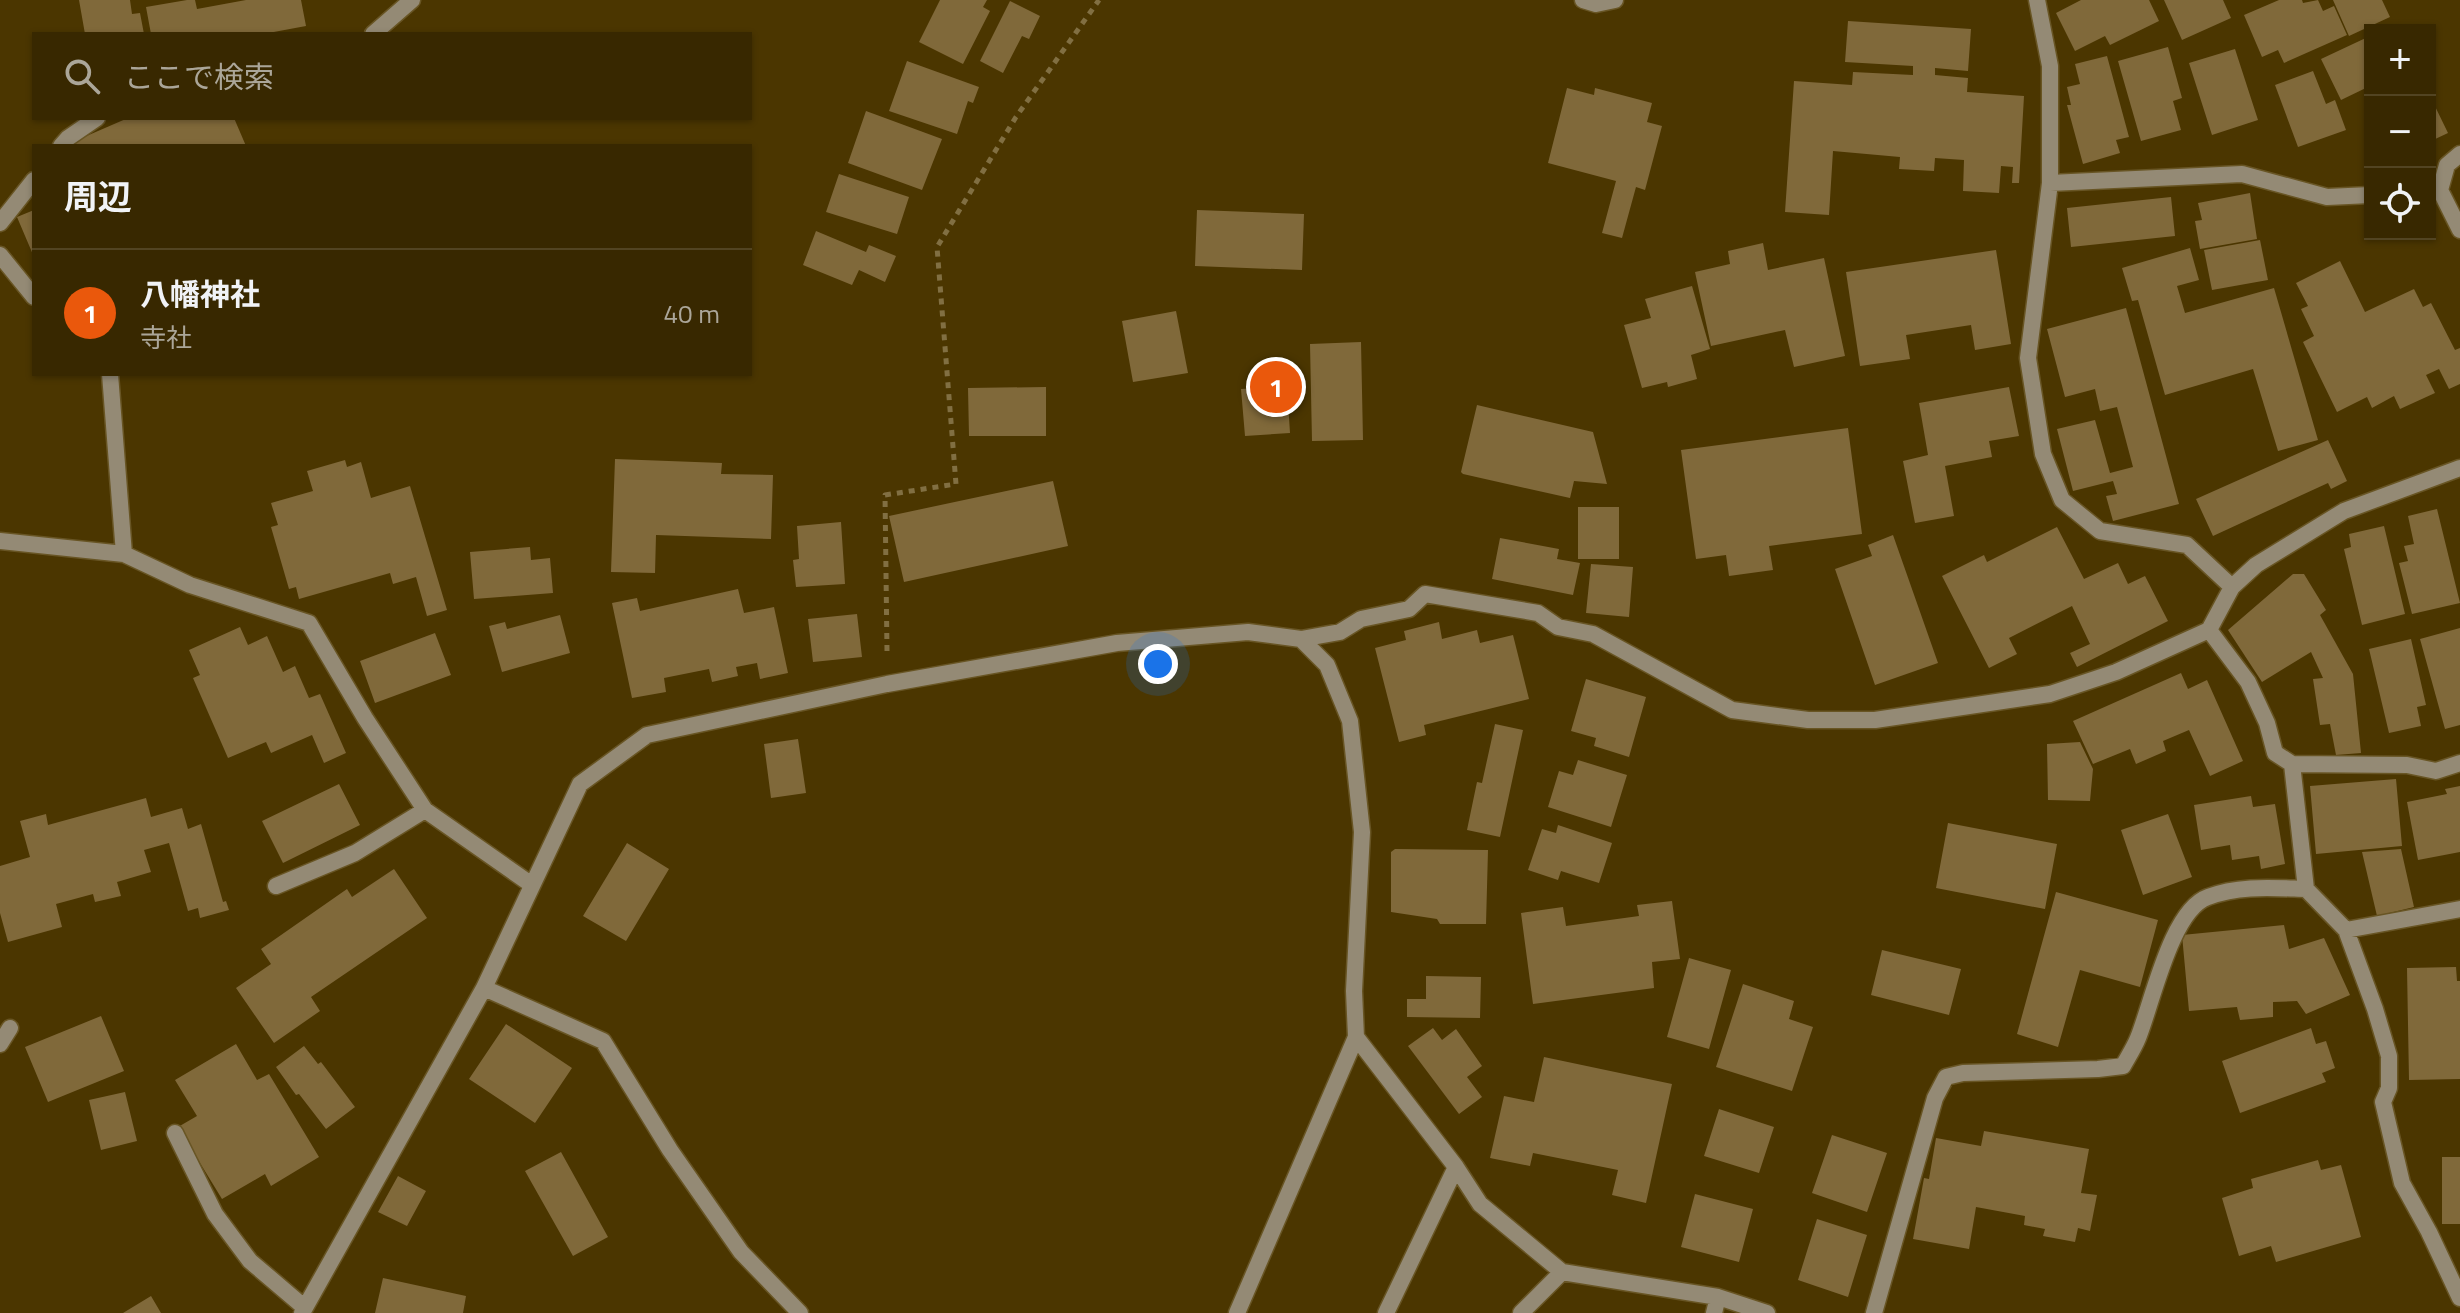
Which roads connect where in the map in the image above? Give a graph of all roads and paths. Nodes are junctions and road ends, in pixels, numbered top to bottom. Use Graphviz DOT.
graph roads {
  1 [pos="412,0"];
  2 [pos="1099,0"];
  3 [pos="1583,0"];
  4 [pos="1615,0"];
  5 [pos="2037,0"];
  6 [pos="375,32"];
  7 [pos="94,120"];
  8 [pos="63,144"];
  9 [pos="2460,154"];
  10 [pos="32,182"];
  11 [pos="2050,183"];
  12 [pos="2436,189"];
  13 [pos="2436,193"];
  14 [pos="2364,195"];
  15 [pos="1,216"];
  16 [pos="2460,230"];
  17 [pos="0,255"];
  18 [pos="32,295"];
  19 [pos="110,376"];
  20 [pos="2460,468"];
  21 [pos="0,541"];
  22 [pos="124,554"];
  23 [pos="2232,587"];
  24 [pos="2209,630"];
  25 [pos="1301,639"];
  26 [pos="887,684"];
  27 [pos="2460,763"];
  28 [pos="2292,764"];
  29 [pos="425,810"];
  30 [pos="532,885"];
  31 [pos="276,886"];
  32 [pos="2306,889"];
  33 [pos="2460,909"];
  34 [pos="2346,930"];
  35 [pos="484,988"];
  36 [pos="10,1028"];
  37 [pos="1356,1037"];
  38 [pos="0,1044"];
  39 [pos="175,1133"];
  40 [pos="1456,1167"];
  41 [pos="1562,1272"];
  42 [pos="2460,1298"];
  43 [pos="1716,1305"];
  44 [pos="303,1310"];
  45 [pos="800,1313"];
  46 [pos="1237,1313"];
  47 [pos="1386,1313"];
  48 [pos="1521,1313"];
  49 [pos="1767,1313"];
  50 [pos="1874,1313"];
  1 -- 6 [label="street"];
  2 -- 26 [label="path"];
  3 -- 4 [label="street"];
  5 -- 11 [label="street"];
  7 -- 8 [label="street"];
  9 -- 12 [label="street"];
  10 -- 15 [label="street"];
  11 -- 14 [label="street"];
  11 -- 23 [label="street"];
  13 -- 16 [label="street"];
  17 -- 18 [label="street"];
  19 -- 22 [label="street"];
  20 -- 23 [label="street"];
  21 -- 22 [label="street"];
  22 -- 29 [label="street"];
  23 -- 24 [label="street"];
  24 -- 25 [label="street"];
  24 -- 28 [label="street"];
  25 -- 26 [label="street"];
  25 -- 37 [label="street"];
  26 -- 30 [label="street"];
  27 -- 28 [label="street"];
  28 -- 32 [label="street"];
  29 -- 30 [label="street"];
  29 -- 31 [label="street"];
  30 -- 35 [label="street"];
  32 -- 34 [label="street"];
  32 -- 50 [label="street"];
  33 -- 34 [label="street"];
  34 -- 42 [label="street"];
  35 -- 44 [label="street"];
  35 -- 45 [label="street"];
  36 -- 38 [label="street"];
  37 -- 40 [label="street"];
  37 -- 46 [label="street"];
  39 -- 44 [label="street"];
  40 -- 41 [label="street"];
  40 -- 47 [label="street"];
  41 -- 43 [label="street"];
  41 -- 48 [label="street"];
  43 -- 49 [label="street"];
}
